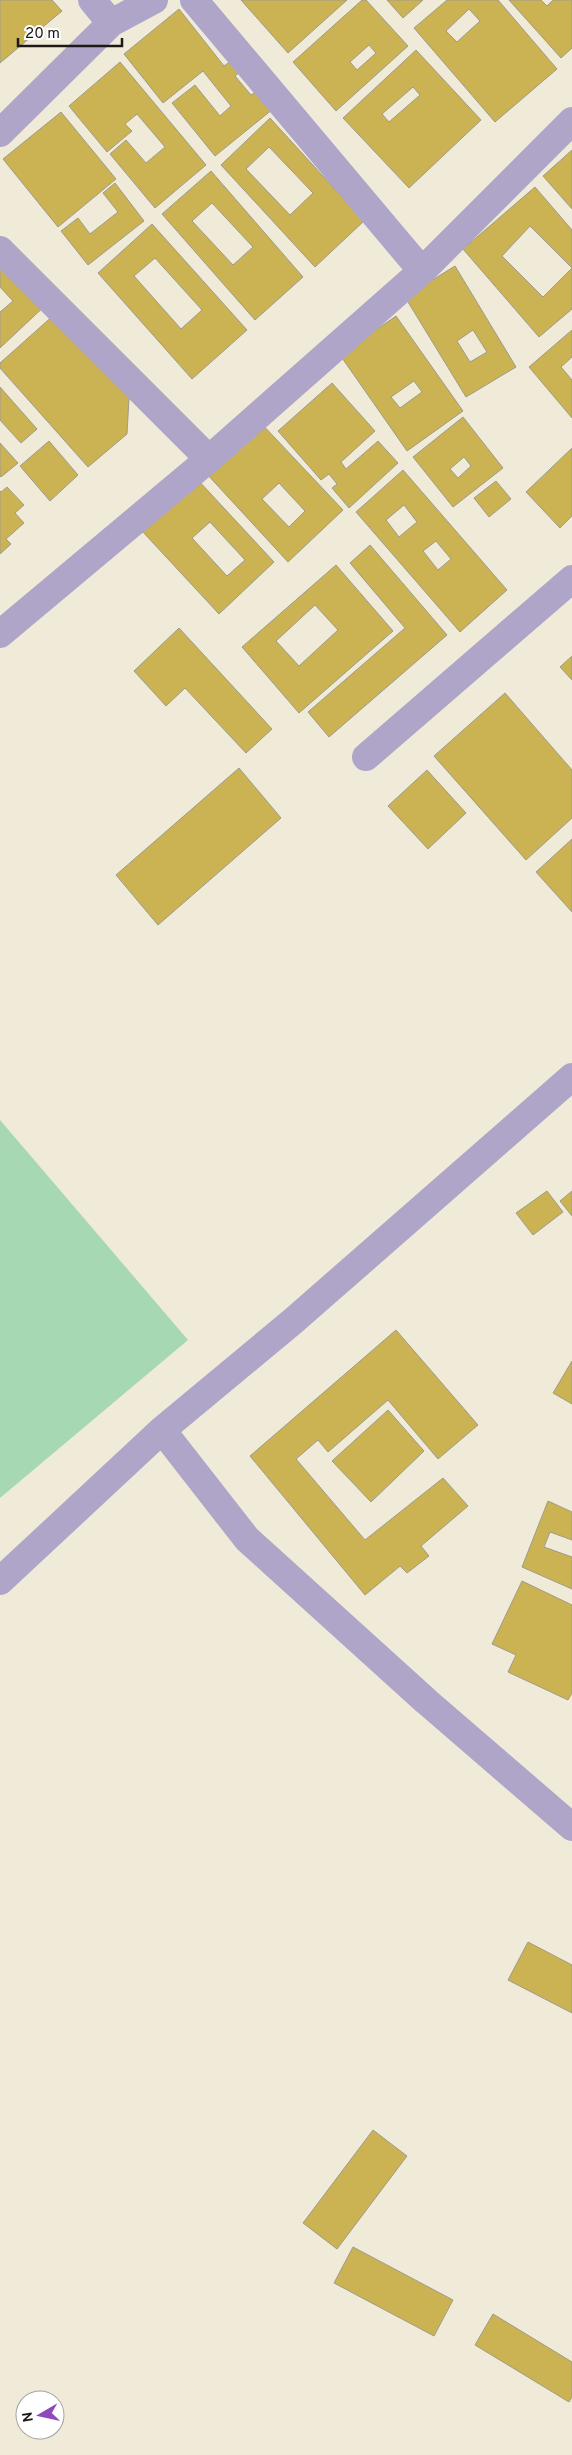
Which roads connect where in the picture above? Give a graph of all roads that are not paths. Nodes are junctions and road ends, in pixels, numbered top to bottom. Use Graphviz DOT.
graph roads {
  1 [pos="92,0"];
  2 [pos="154,0"];
  3 [pos="194,0"];
  4 [pos="111,23"];
  5 [pos="572,121"];
  6 [pos="0,134"];
  7 [pos="0,250"];
  8 [pos="422,271"];
  9 [pos="209,459"];
  10 [pos="572,578"];
  11 [pos="0,634"];
  12 [pos="366,757"];
  13 [pos="572,1077"];
  14 [pos="162,1430"];
  15 [pos="0,1581"];
  16 [pos="572,1827"];
  1 -- 4 [label="street"];
  2 -- 4 [label="street"];
  3 -- 8 [label="street"];
  4 -- 6 [label="street"];
  5 -- 8 [label="street"];
  7 -- 9 [label="street"];
  8 -- 9 [label="street"];
  9 -- 11 [label="street"];
  10 -- 12 [label="street"];
  13 -- 14 [label="street"];
  14 -- 15 [label="street"];
  14 -- 16 [label="street"];
}
